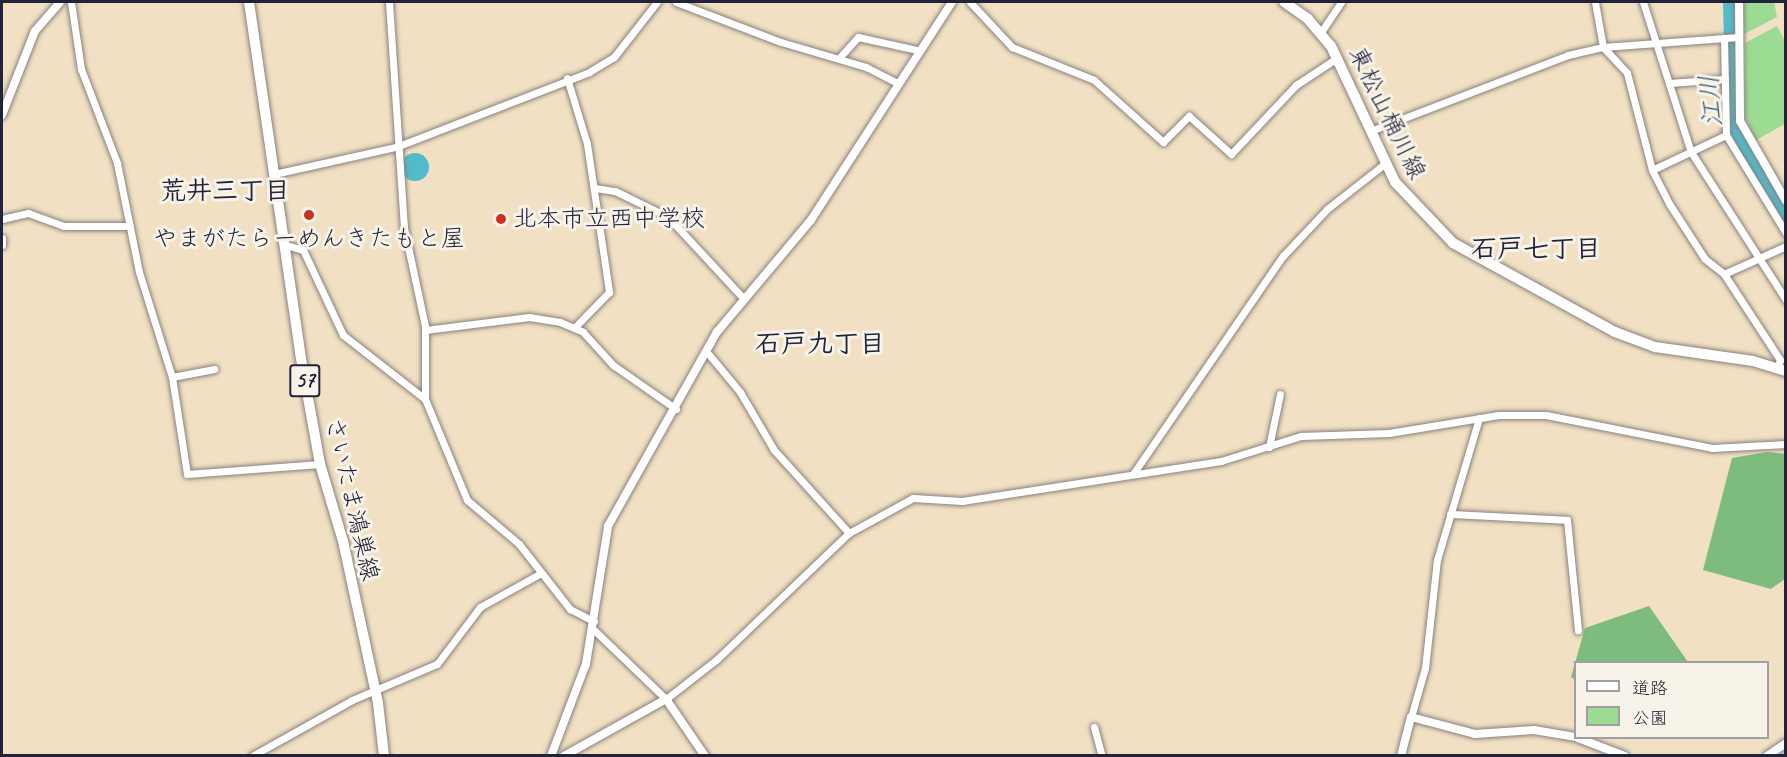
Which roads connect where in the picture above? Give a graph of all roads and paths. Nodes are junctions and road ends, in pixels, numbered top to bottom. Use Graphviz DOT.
graph roads {
  1 [pos="60,2"];
  2 [pos="71,2"];
  3 [pos="249,2"];
  4 [pos="389,2"];
  5 [pos="657,2"];
  6 [pos="676,2"];
  7 [pos="952,2"];
  8 [pos="970,2"];
  9 [pos="1284,2"];
  10 [pos="1341,2"];
  11 [pos="1595,2"];
  12 [pos="1643,2"];
  13 [pos="1739,2"];
  14 [pos="1321,32"];
  15 [pos="1739,37"];
  16 [pos="1724,38"];
  17 [pos="1656,43"];
  18 [pos="1602,47"];
  19 [pos="917,50"];
  20 [pos="840,57"];
  21 [pos="1337,58"];
  22 [pos="567,78"];
  23 [pos="1725,79"];
  24 [pos="898,83"];
  25 [pos="1669,83"];
  26 [pos="2,115"];
  27 [pos="1373,130"];
  28 [pos="1726,135"];
  29 [pos="396,147"];
  30 [pos="1691,152"];
  31 [pos="1387,162"];
  32 [pos="1652,170"];
  33 [pos="274,174"];
  34 [pos="595,188"];
  35 [pos="1785,201"];
  36 [pos="2,219"];
  37 [pos="130,226"];
  38 [pos="1785,233"];
  39 [pos="2,238"];
  40 [pos="283,244"];
  41 [pos="2,245"];
  42 [pos="1785,246"];
  43 [pos="1756,260"];
  44 [pos="1724,274"];
  45 [pos="744,299"];
  46 [pos="1785,300"];
  47 [pos="574,328"];
  48 [pos="425,330"];
  49 [pos="706,351"];
  50 [pos="1782,364"];
  51 [pos="214,369"];
  52 [pos="172,377"];
  53 [pos="1280,394"];
  54 [pos="425,399"];
  55 [pos="676,410"];
  56 [pos="1479,418"];
  57 [pos="1785,444"];
  58 [pos="1269,447"];
  59 [pos="320,464"];
  60 [pos="1133,474"];
  61 [pos="1450,514"];
  62 [pos="849,533"];
  63 [pos="541,573"];
  64 [pos="593,625"];
  65 [pos="1578,630"];
  66 [pos="375,691"];
  67 [pos="666,699"];
  68 [pos="1411,717"];
  69 [pos="1094,727"];
  70 [pos="1574,737"];
  71 [pos="1582,739"];
  72 [pos="1785,743"];
  73 [pos="252,756"];
  74 [pos="384,756"];
  75 [pos="551,756"];
  76 [pos="564,756"];
  77 [pos="705,756"];
  78 [pos="1102,756"];
  79 [pos="1401,756"];
  80 [pos="1625,756"];
  81 [pos="1767,756"];
  1 -- 26 [label="street"];
  2 -- 37 [label="street"];
  3 -- 33 [label="main road, さいたま鴻巣線 / 57"];
  4 -- 29 [label="street"];
  5 -- 22 [label="street"];
  6 -- 20 [label="street"];
  7 -- 19 [label="street"];
  8 -- 21 [label="street"];
  9 -- 14 [label="main road, 東松山桶川線"];
  10 -- 14 [label="street"];
  11 -- 18 [label="street"];
  12 -- 17 [label="street"];
  13 -- 15 [label="street"];
  14 -- 21 [label="main road, 東松山桶川線"];
  15 -- 16 [label="street"];
  15 -- 35 [label="street"];
  16 -- 17 [label="street"];
  16 -- 23 [label="street"];
  17 -- 18 [label="street"];
  17 -- 25 [label="street"];
  18 -- 27 [label="street"];
  18 -- 32 [label="street"];
  19 -- 20 [label="street"];
  19 -- 24 [label="street"];
  20 -- 24 [label="street"];
  21 -- 27 [label="main road, 東松山桶川線"];
  22 -- 29 [label="street"];
  22 -- 34 [label="street"];
  23 -- 25 [label="street"];
  23 -- 28 [label="street"];
  24 -- 45 [label="street"];
  25 -- 30 [label="street"];
  27 -- 31 [label="main road, 東松山桶川線"];
  28 -- 30 [label="street"];
  28 -- 38 [label="street"];
  29 -- 33 [label="street"];
  29 -- 48 [label="street"];
  30 -- 32 [label="street"];
  30 -- 43 [label="street"];
  31 -- 50 [label="main road, 東松山桶川線"];
  31 -- 60 [label="street"];
  32 -- 44 [label="street"];
  33 -- 40 [label="main road, さいたま鴻巣線 / 57"];
  34 -- 45 [label="street"];
  34 -- 47 [label="street"];
  36 -- 37 [label="street"];
  37 -- 52 [label="street"];
  39 -- 41 [label="street"];
  40 -- 54 [label="street"];
  40 -- 59 [label="main road, さいたま鴻巣線 / 57"];
  42 -- 43 [label="street"];
  43 -- 44 [label="street"];
  43 -- 46 [label="street"];
  44 -- 50 [label="street"];
  45 -- 49 [label="street"];
  47 -- 48 [label="street"];
  47 -- 55 [label="street"];
  48 -- 54 [label="street"];
  49 -- 55 [label="street"];
  49 -- 62 [label="street"];
  51 -- 52 [label="street"];
  52 -- 59 [label="street"];
  53 -- 58 [label="street"];
  54 -- 63 [label="street"];
  55 -- 64 [label="street"];
  56 -- 57 [label="street"];
  56 -- 58 [label="street"];
  56 -- 61 [label="street"];
  58 -- 60 [label="street"];
  59 -- 66 [label="main road, さいたま鴻巣線 / 57"];
  60 -- 62 [label="street"];
  61 -- 65 [label="street"];
  61 -- 68 [label="street"];
  62 -- 67 [label="street"];
  63 -- 64 [label="street"];
  63 -- 66 [label="street"];
  64 -- 67 [label="street"];
  64 -- 75 [label="street"];
  66 -- 73 [label="street"];
  66 -- 74 [label="main road, さいたま鴻巣線 / 57"];
  67 -- 76 [label="street"];
  67 -- 77 [label="street"];
  68 -- 70 [label="street"];
  68 -- 79 [label="street"];
  69 -- 78 [label="street"];
  71 -- 80 [label="street"];
  72 -- 81 [label="street"];
}
